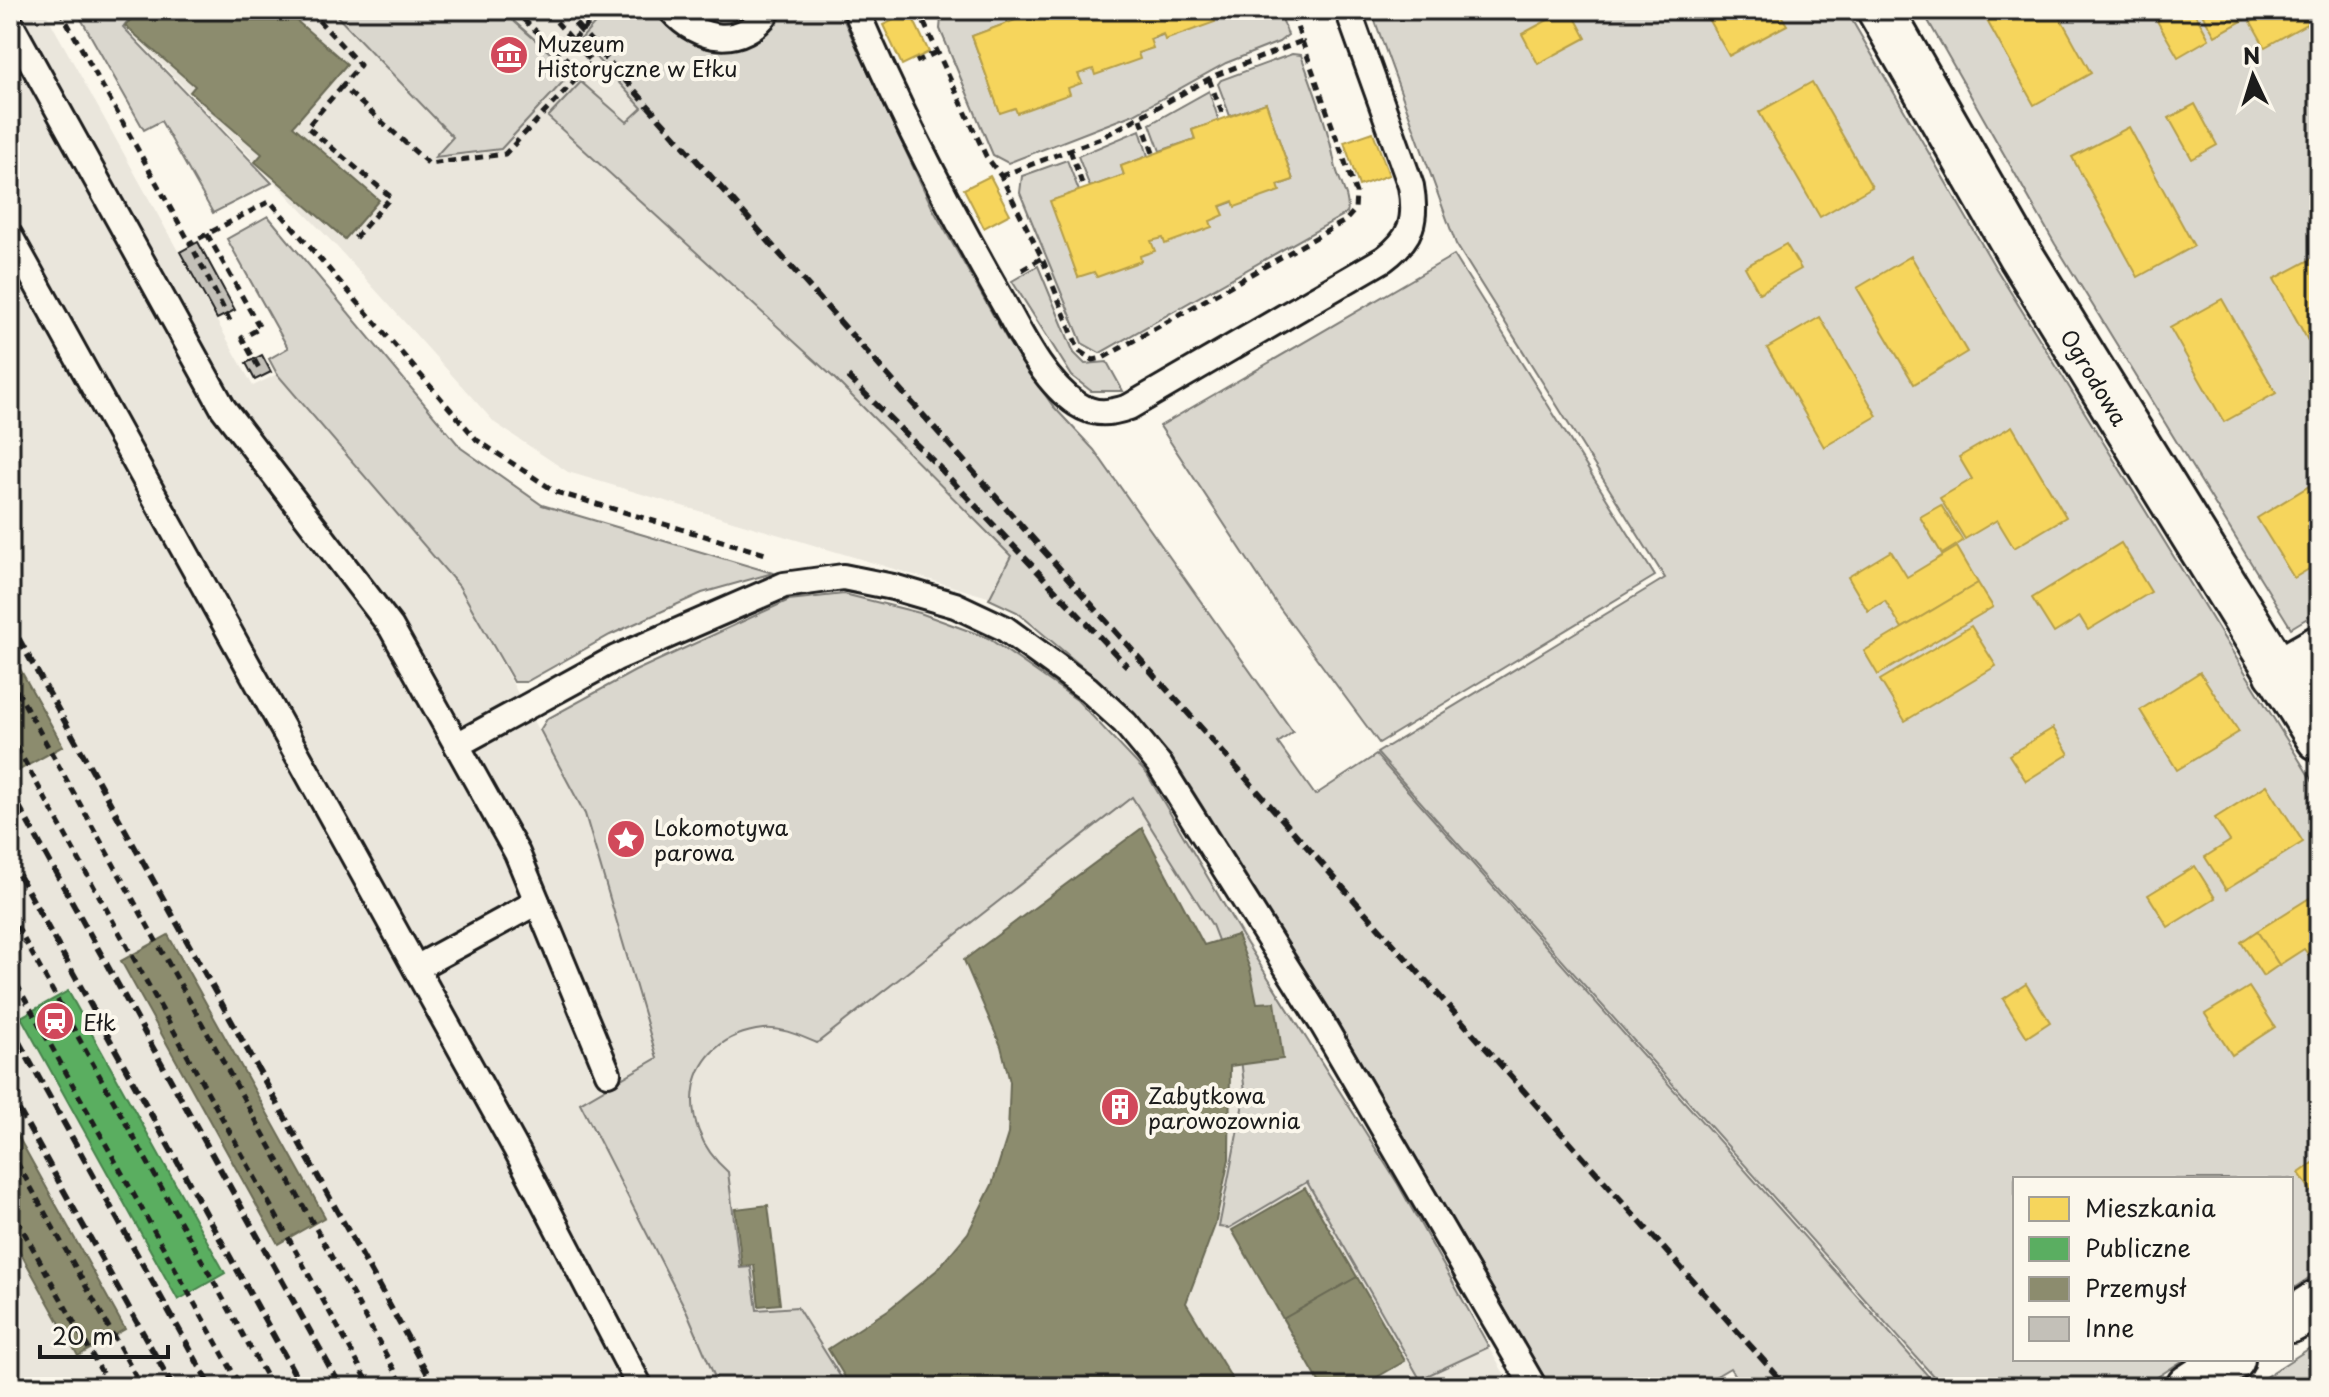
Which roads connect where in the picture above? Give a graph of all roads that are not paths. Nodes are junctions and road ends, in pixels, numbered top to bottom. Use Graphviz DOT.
graph roads {
  1 [pos="671,10"];
  2 [pos="769,10"];
  3 [pos="856,10"];
  4 [pos="1348,10"];
  5 [pos="1880,10"];
  6 [pos="10,23"];
  7 [pos="10,236"];
  8 [pos="2319,648"];
  9 [pos="2277,672"];
  10 [pos="2319,738"];
  11 [pos="457,745"];
  12 [pos="537,902"];
  13 [pos="416,968"];
  14 [pos="608,1073"];
  15 [pos="2319,1302"];
  16 [pos="2293,1319"];
  17 [pos="2229,1361"];
  18 [pos="640,1387"];
  19 [pos="1534,1387"];
  20 [pos="2189,1387"];
  1 -- 2 [label="lane"];
  3 -- 4 [label="lane"];
  5 -- 9 [label="street, Ogrodowa"];
  6 -- 11 [label="lane"];
  7 -- 13 [label="lane"];
  8 -- 9 [label="street"];
  9 -- 10 [label="street, Ogrodowa"];
  11 -- 12 [label="lane"];
  11 -- 19 [label="lane"];
  12 -- 13 [label="lane"];
  12 -- 14 [label="lane"];
  13 -- 18 [label="lane"];
  15 -- 16 [label="street"];
  17 -- 20 [label="street"];
}
